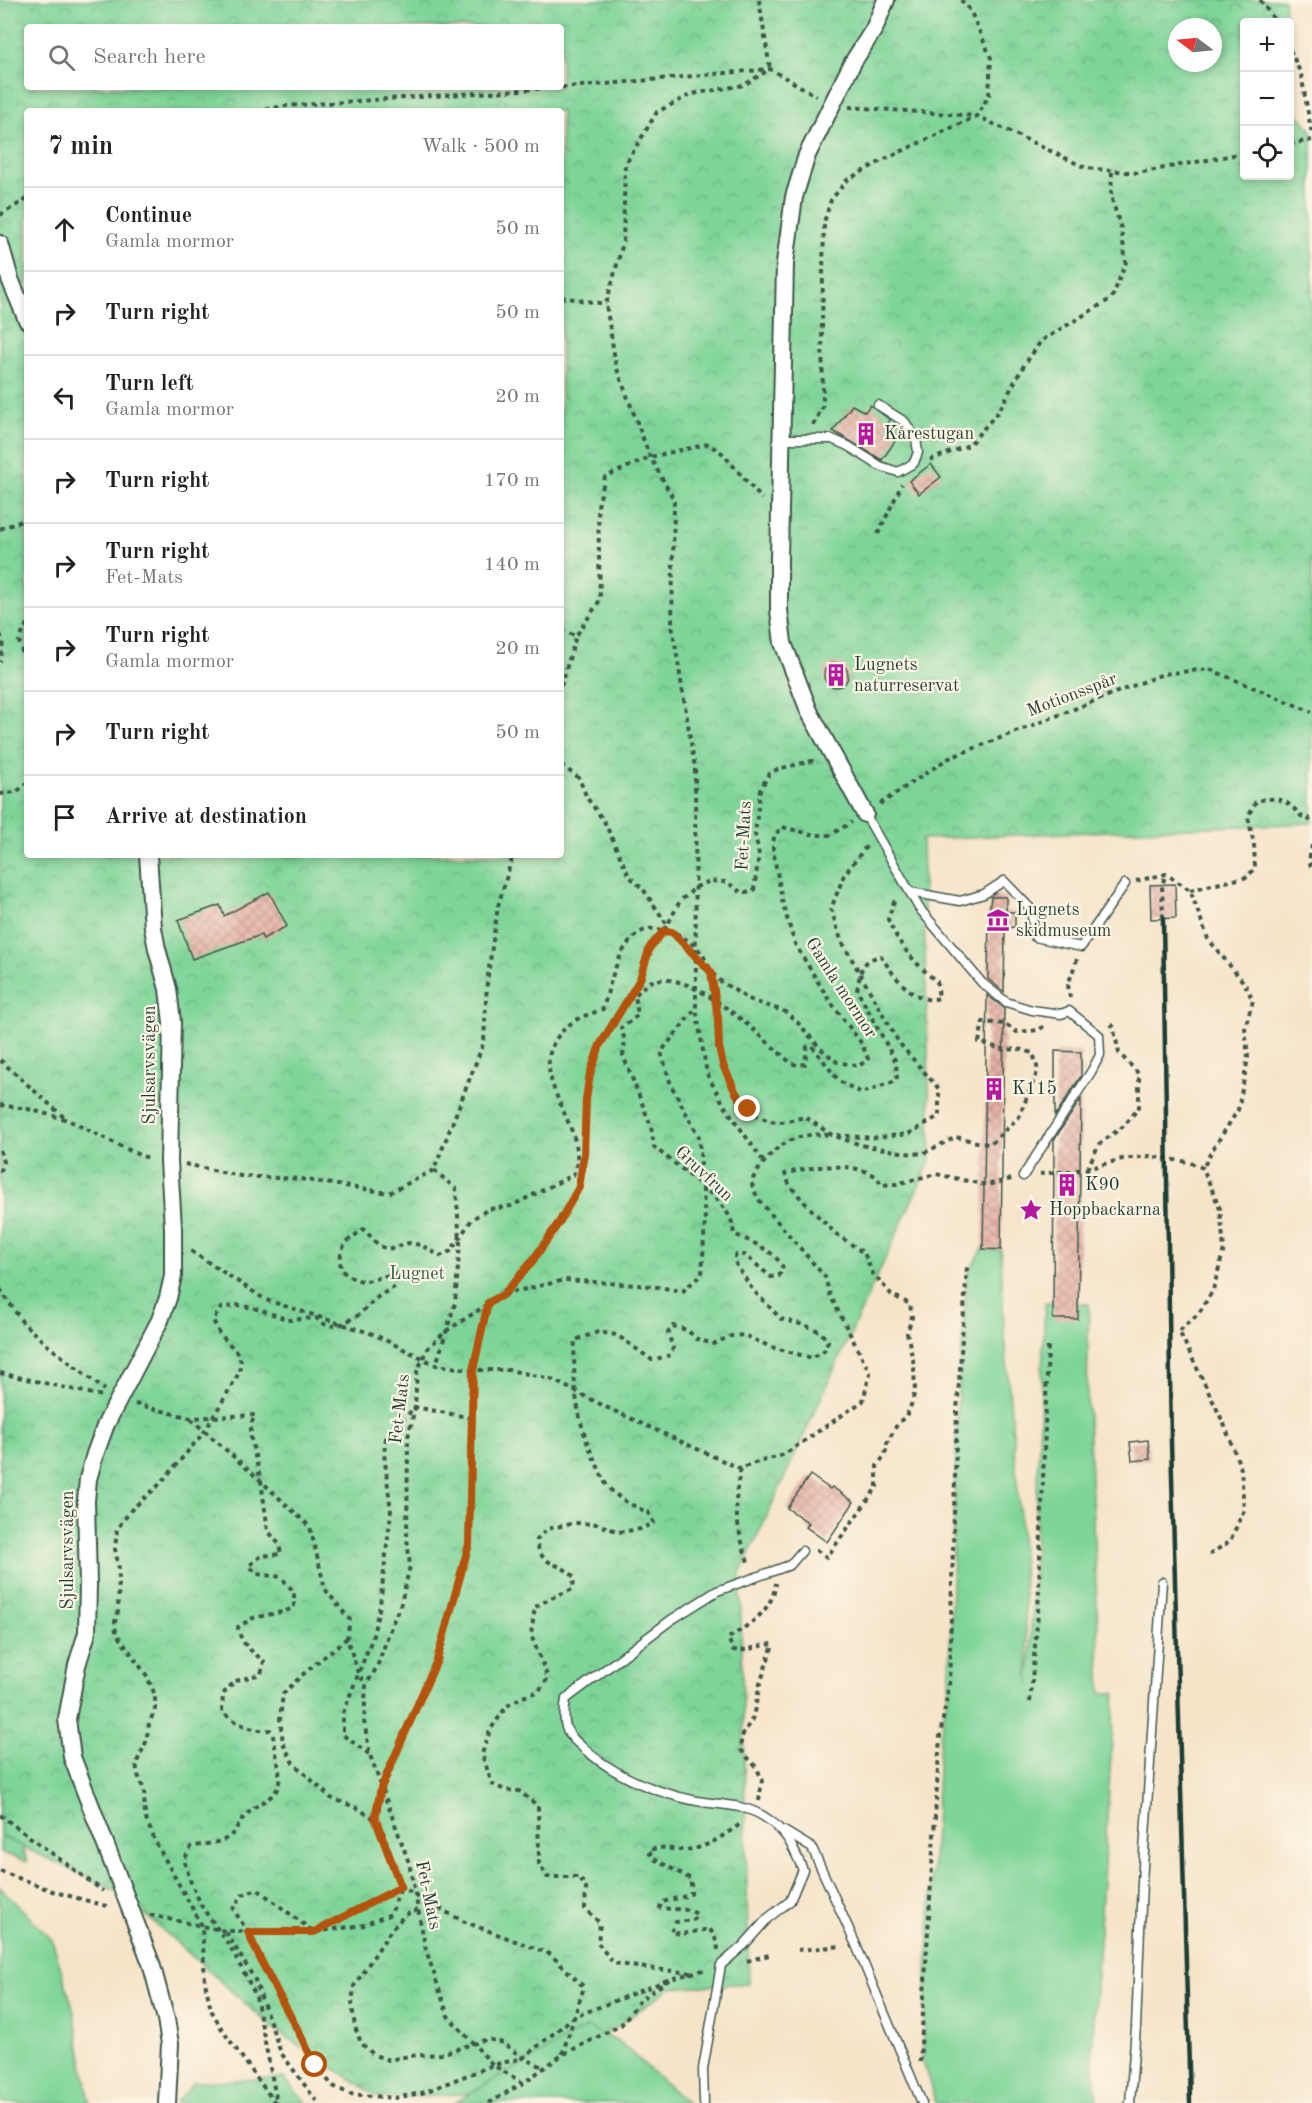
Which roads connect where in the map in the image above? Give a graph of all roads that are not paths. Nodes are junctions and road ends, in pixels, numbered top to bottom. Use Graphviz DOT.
graph roads {
  1 [pos="886,0"];
  2 [pos="0,244"];
  3 [pos="24,313"];
  4 [pos="878,405"];
  5 [pos="783,439"];
  6 [pos="865,814"];
  7 [pos="148,858"];
  8 [pos="1125,884"];
  9 [pos="910,892"];
  10 [pos="1023,1176"];
  11 [pos="802,1551"];
  12 [pos="1161,1581"];
  13 [pos="782,1829"];
  14 [pos="167,2103"];
  15 [pos="704,2103"];
  16 [pos="921,2103"];
  17 [pos="1130,2103"];
  1 -- 5 [label="street"];
  2 -- 3 [label="street"];
  4 -- 5 [label="lane"];
  5 -- 6 [label="street"];
  6 -- 9 [label="lane"];
  7 -- 14 [label="street, Sjulsarvsvägen"];
  8 -- 9 [label="lane"];
  9 -- 10 [label="lane"];
  11 -- 13 [label="lane"];
  12 -- 17 [label="lane"];
  13 -- 15 [label="lane"];
  13 -- 16 [label="lane"];
}
